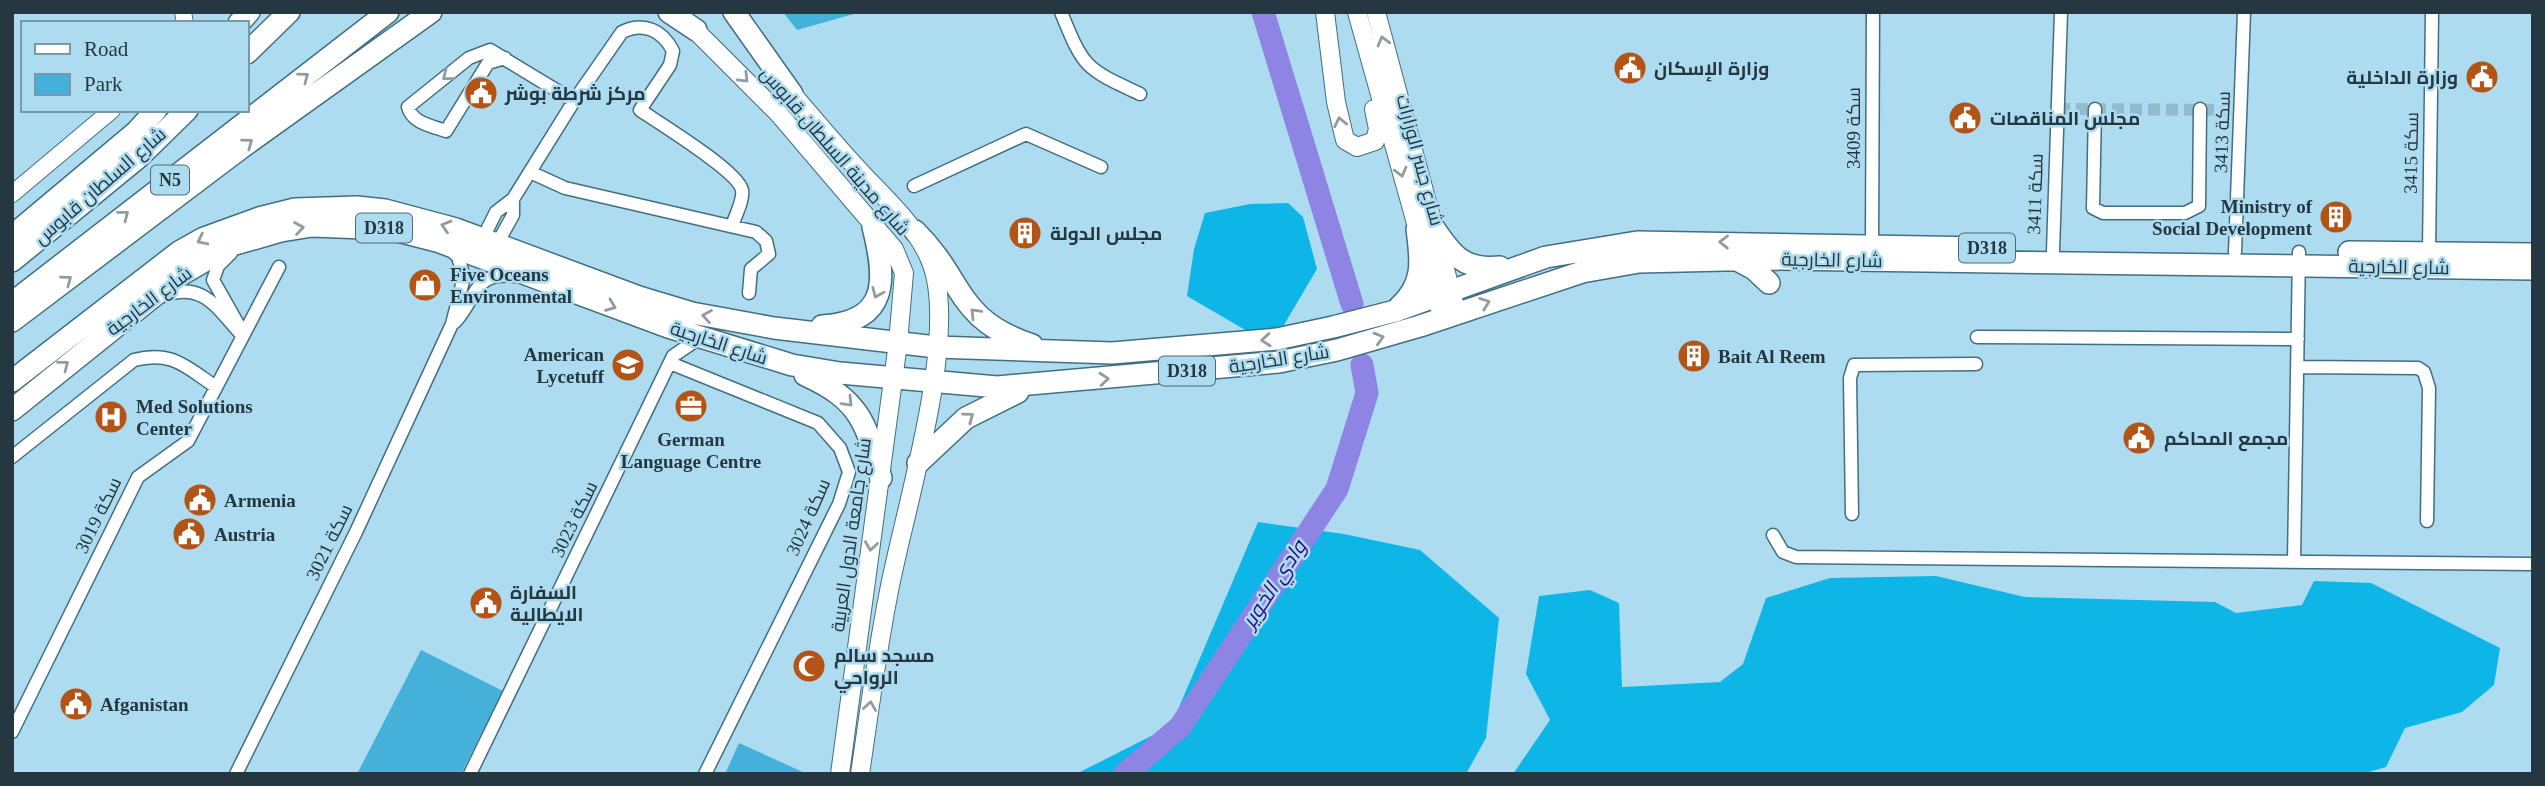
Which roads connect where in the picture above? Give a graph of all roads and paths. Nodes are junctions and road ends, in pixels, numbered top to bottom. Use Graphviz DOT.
graph roads {
  1 [pos="289,12"];
  2 [pos="388,12"];
  3 [pos="669,12"];
  4 [pos="677,12"];
  5 [pos="722,12"];
  6 [pos="734,12"];
  7 [pos="1062,12"];
  8 [pos="1325,12"];
  9 [pos="1376,12"];
  10 [pos="1872,12"];
  11 [pos="2061,12"];
  12 [pos="2244,12"];
  13 [pos="2432,12"];
  14 [pos="433,14"];
  15 [pos="1359,21"];
  16 [pos="696,30"];
  17 [pos="248,51"];
  18 [pos="505,58"];
  19 [pos="792,94"];
  20 [pos="1139,94"];
  21 [pos="574,101"];
  22 [pos="2095,109"];
  23 [pos="2200,109"];
  24 [pos="110,112"];
  25 [pos="154,112"];
  26 [pos="185,112"];
  27 [pos="1101,167"];
  28 [pos="91,169"];
  29 [pos="530,172"];
  30 [pos="914,186"];
  31 [pos="12,194"];
  32 [pos="12,221"];
  33 [pos="732,226"];
  34 [pos="873,227"];
  35 [pos="1424,227"];
  36 [pos="915,231"];
  37 [pos="12,236"];
  38 [pos="252,238"];
  39 [pos="490,241"];
  40 [pos="445,244"];
  41 [pos="1872,244"];
  42 [pos="1774,251"];
  43 [pos="2053,251"];
  44 [pos="2235,252"];
  45 [pos="2429,252"];
  46 [pos="2533,254"];
  47 [pos="1546,257"];
  48 [pos="1735,259"];
  49 [pos="1802,259"];
  50 [pos="1833,260"];
  51 [pos="12,261"];
  52 [pos="1911,261"];
  53 [pos="2293,261"];
  54 [pos="2533,262"];
  55 [pos="2001,263"];
  56 [pos="2105,265"];
  57 [pos="2184,265"];
  58 [pos="279,267"];
  59 [pos="2359,267"];
  60 [pos="2488,268"];
  61 [pos="2510,269"];
  62 [pos="2533,269"];
  63 [pos="536,278"];
  64 [pos="749,293"];
  65 [pos="1443,293"];
  66 [pos="12,303"];
  67 [pos="135,310"];
  68 [pos="1395,310"];
  69 [pos="1450,316"];
  70 [pos="12,321"];
  71 [pos="452,324"];
  72 [pos="668,327"];
  73 [pos="774,328"];
  74 [pos="243,336"];
  75 [pos="701,337"];
  76 [pos="1977,337"];
  77 [pos="2298,339"];
  78 [pos="898,343"];
  79 [pos="936,347"];
  80 [pos="1142,350"];
  81 [pos="1057,353"];
  82 [pos="672,359"];
  83 [pos="1976,364"];
  84 [pos="792,365"];
  85 [pos="2298,367"];
  86 [pos="1143,375"];
  87 [pos="894,378"];
  88 [pos="12,381"];
  89 [pos="932,381"];
  90 [pos="1036,386"];
  91 [pos="216,387"];
  92 [pos="12,410"];
  93 [pos="12,457"];
  94 [pos="918,463"];
  95 [pos="881,478"];
  96 [pos="1852,514"];
  97 [pos="2427,521"];
  98 [pos="1773,535"];
  99 [pos="2294,561"];
  100 [pos="2533,564"];
  101 [pos="12,732"];
  102 [pos="236,774"];
  103 [pos="470,774"];
  104 [pos="705,774"];
  105 [pos="840,774"];
  106 [pos="860,774"];
  1 -- 17 [label="main road"];
  66 -- 2 [label="main road, شارع السلطان قابوس / N5, one-way"];
  3 -- 16 [label="main road"];
  4 -- 16 [label="main road, شارع مدينة السلطان قابوس"];
  5 -- 19 [label="main road, شارع مدينة السلطان قابوس"];
  6 -- 19 [label="main road"];
  7 -- 20 [label="street"];
  15 -- 8 [label="main road, one-way"];
  35 -- 9 [label="main road, شارع جسر الوزارات, one-way"];
  10 -- 41 [label="street, سكة 3409"];
  11 -- 43 [label="street, سكة 3411"];
  12 -- 44 [label="street, سكة 3413"];
  13 -- 45 [label="street, سكة 3415"];
  70 -- 14 [label="main road, one-way"];
  15 -- 35 [label="main road, شارع جسر الوزارات, one-way"];
  16 -- 34 [label="main road, شارع مدينة السلطان قابوس, one-way"];
  18 -- 18 [label="street, one-way"];
  18 -- 21 [label="street"];
  19 -- 36 [label="main road, شارع مدينة السلطان قابوس"];
  21 -- 29 [label="street"];
  21 -- 33 [label="street"];
  22 -- 23 [label="street"];
  24 -- 31 [label="street"];
  25 -- 28 [label="main road"];
  26 -- 51 [label="main road, شارع السلطان قابوس / N5"];
  27 -- 30 [label="street"];
  28 -- 32 [label="main road"];
  28 -- 37 [label="main road"];
  29 -- 33 [label="street"];
  29 -- 39 [label="street"];
  33 -- 64 [label="street"];
  34 -- 73 [label="main road, one-way"];
  34 -- 78 [label="main road, شارع مدينة السلطان قابوس"];
  35 -- 47 [label="main road"];
  35 -- 65 [label="main road, شارع جسر الوزارات"];
  35 -- 68 [label="main road"];
  36 -- 79 [label="main road, شارع مدينة السلطان قابوس"];
  81 -- 36 [label="main road, one-way"];
  38 -- 40 [label="main road, شارع الخارجية / D318, one-way"];
  38 -- 67 [label="main road, شارع الخارجية / D318"];
  38 -- 74 [label="street"];
  73 -- 39 [label="main road, شارع الخارجية / D318, one-way"];
  39 -- 88 [label="main road, شارع الخارجية / D318, one-way"];
  40 -- 63 [label="main road, شارع الخارجية / D318"];
  40 -- 71 [label="street, سكة 3021"];
  41 -- 42 [label="main road, شارع الخارجية / D318"];
  41 -- 43 [label="main road, شارع الخارجية / D318"];
  41 -- 50 [label="main road"];
  41 -- 52 [label="main road"];
  42 -- 47 [label="main road, شارع الخارجية / D318, one-way"];
  42 -- 48 [label="main road, شارع الخارجية / D318"];
  42 -- 49 [label="main road, شارع الخارجية / D318"];
  43 -- 44 [label="main road, شارع الخارجية / D318"];
  43 -- 55 [label="main road"];
  43 -- 56 [label="main road"];
  44 -- 53 [label="main road"];
  44 -- 57 [label="main road"];
  45 -- 46 [label="main road, شارع الخارجية / D318"];
  45 -- 53 [label="main road, شارع الخارجية / D318"];
  45 -- 59 [label="main road"];
  45 -- 60 [label="main road"];
  47 -- 65 [label="main road, شارع الخارجية / D318"];
  48 -- 49 [label="main road"];
  69 -- 48 [label="main road, شارع الخارجية / D318, one-way"];
  49 -- 50 [label="main road, شارع الخارجية / D318"];
  50 -- 52 [label="main road, شارع الخارجية / D318"];
  52 -- 55 [label="main road, شارع الخارجية / D318"];
  53 -- 57 [label="main road, شارع الخارجية / D318"];
  53 -- 59 [label="main road, شارع الخارجية / D318"];
  53 -- 77 [label="street"];
  54 -- 61 [label="main road"];
  55 -- 56 [label="main road, شارع الخارجية / D318"];
  56 -- 57 [label="main road, شارع الخارجية / D318"];
  58 -- 74 [label="street, سكة 3019"];
  59 -- 60 [label="main road, شارع الخارجية / D318"];
  60 -- 61 [label="main road, شارع الخارجية / D318"];
  61 -- 62 [label="main road, شارع الخارجية / D318"];
  63 -- 71 [label="street, سكة 3021"];
  63 -- 72 [label="main road, شارع الخارجية / D318, one-way"];
  65 -- 68 [label="main road, شارع الخارجية / D318"];
  65 -- 69 [label="main road, شارع جسر الوزارات"];
  67 -- 74 [label="street"];
  92 -- 67 [label="main road, شارع الخارجية / D318, one-way"];
  68 -- 80 [label="main road, شارع الخارجية / D318, one-way"];
  86 -- 69 [label="main road, شارع الخارجية / D318, one-way"];
  71 -- 102 [label="street, سكة 3021"];
  72 -- 75 [label="main road, شارع الخارجية / D318"];
  72 -- 82 [label="street"];
  73 -- 78 [label="main road, شارع الخارجية / D318"];
  74 -- 91 [label="street, سكة 3019"];
  75 -- 82 [label="street, سكة 3023"];
  75 -- 84 [label="main road, شارع الخارجية / D318"];
  76 -- 77 [label="street"];
  77 -- 85 [label="street"];
  78 -- 79 [label="main road, شارع الخارجية / D318"];
  78 -- 87 [label="main road, شارع جامعة الدول العربية"];
  79 -- 81 [label="main road, شارع الخارجية / D318"];
  79 -- 89 [label="main road"];
  80 -- 81 [label="main road, شارع الخارجية / D318"];
  80 -- 86 [label="main road"];
  82 -- 103 [label="street, سكة 3023"];
  82 -- 104 [label="street, سكة 3024"];
  83 -- 96 [label="street"];
  84 -- 87 [label="main road, شارع الخارجية / D318"];
  84 -- 95 [label="main road, one-way"];
  85 -- 97 [label="street"];
  85 -- 99 [label="street"];
  90 -- 86 [label="main road, شارع الخارجية / D318, one-way"];
  87 -- 89 [label="main road, شارع الخارجية / D318"];
  87 -- 95 [label="main road, شارع جامعة الدول العربية"];
  89 -- 90 [label="main road, شارع الخارجية / D318"];
  89 -- 94 [label="main road"];
  94 -- 90 [label="main road, one-way"];
  91 -- 93 [label="street"];
  91 -- 101 [label="street, سكة 3019"];
  106 -- 94 [label="main road, one-way"];
  95 -- 105 [label="main road, شارع جامعة الدول العربية, one-way"];
  98 -- 99 [label="street"];
  99 -- 100 [label="street"];
}
